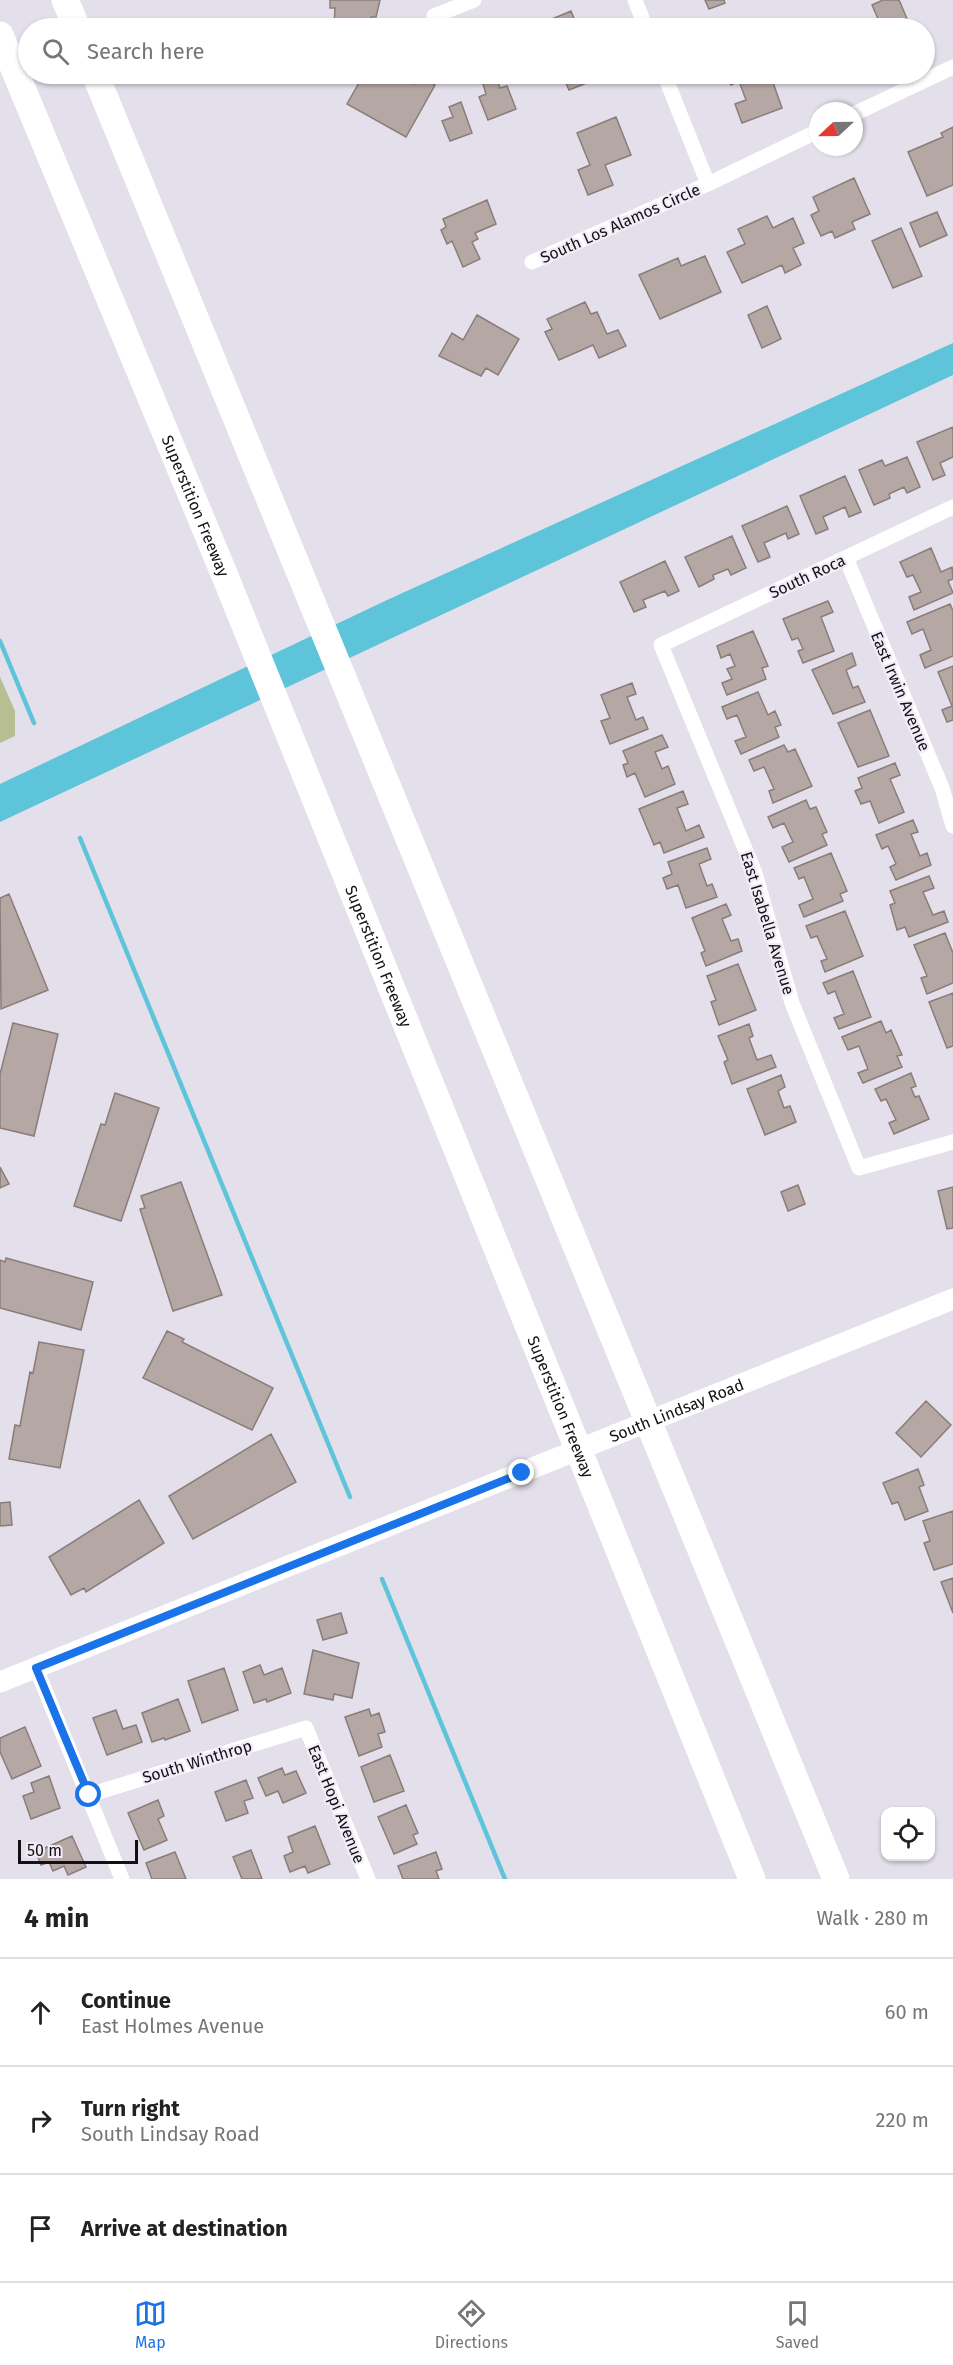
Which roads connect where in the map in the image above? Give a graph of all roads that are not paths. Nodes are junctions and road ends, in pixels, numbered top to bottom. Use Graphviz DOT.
graph roads {
  1 [pos="65,0"];
  2 [pos="474,0"];
  3 [pos="635,0"];
  4 [pos="434,16"];
  5 [pos="73,18"];
  6 [pos="642,18"];
  7 [pos="0,35"];
  8 [pos="953,67"];
  9 [pos="935,76"];
  10 [pos="18,78"];
  11 [pos="20,84"];
  12 [pos="99,84"];
  13 [pos="668,84"];
  14 [pos="917,84"];
  15 [pos="863,110"];
  16 [pos="809,135"];
  17 [pos="708,184"];
  18 [pos="532,262"];
  19 [pos="953,507"];
  20 [pos="846,558"];
  21 [pos="661,645"];
  22 [pos="953,826"];
  23 [pos="953,1142"];
  24 [pos="953,1299"];
  25 [pos="36,1668"];
  26 [pos="0,1682"];
  27 [pos="306,1728"];
  28 [pos="89,1795"];
  29 [pos="122,1879"];
  30 [pos="368,1879"];
  31 [pos="752,1879"];
  32 [pos="836,1879"];
  1 -- 5 [label="highway"];
  2 -- 4 [label="street"];
  3 -- 6 [label="street"];
  7 -- 10 [label="highway, Superstition Freeway"];
  8 -- 9 [label="street"];
  11 -- 31 [label="highway, Superstition Freeway"];
  12 -- 32 [label="highway"];
  13 -- 17 [label="street"];
  14 -- 15 [label="street"];
  16 -- 17 [label="street, South Los Alamos Circle"];
  17 -- 18 [label="street, South Los Alamos Circle"];
  19 -- 20 [label="street, South Roca"];
  20 -- 21 [label="street, South Roca"];
  20 -- 22 [label="street, East Irwin Avenue"];
  21 -- 23 [label="street, East Isabella Avenue"];
  24 -- 25 [label="main road, South Lindsay Road"];
  25 -- 26 [label="main road, South Lindsay Road"];
  25 -- 28 [label="street"];
  27 -- 28 [label="street, South Winthrop"];
  27 -- 30 [label="street, East Hopi Avenue"];
  28 -- 29 [label="street"];
}
